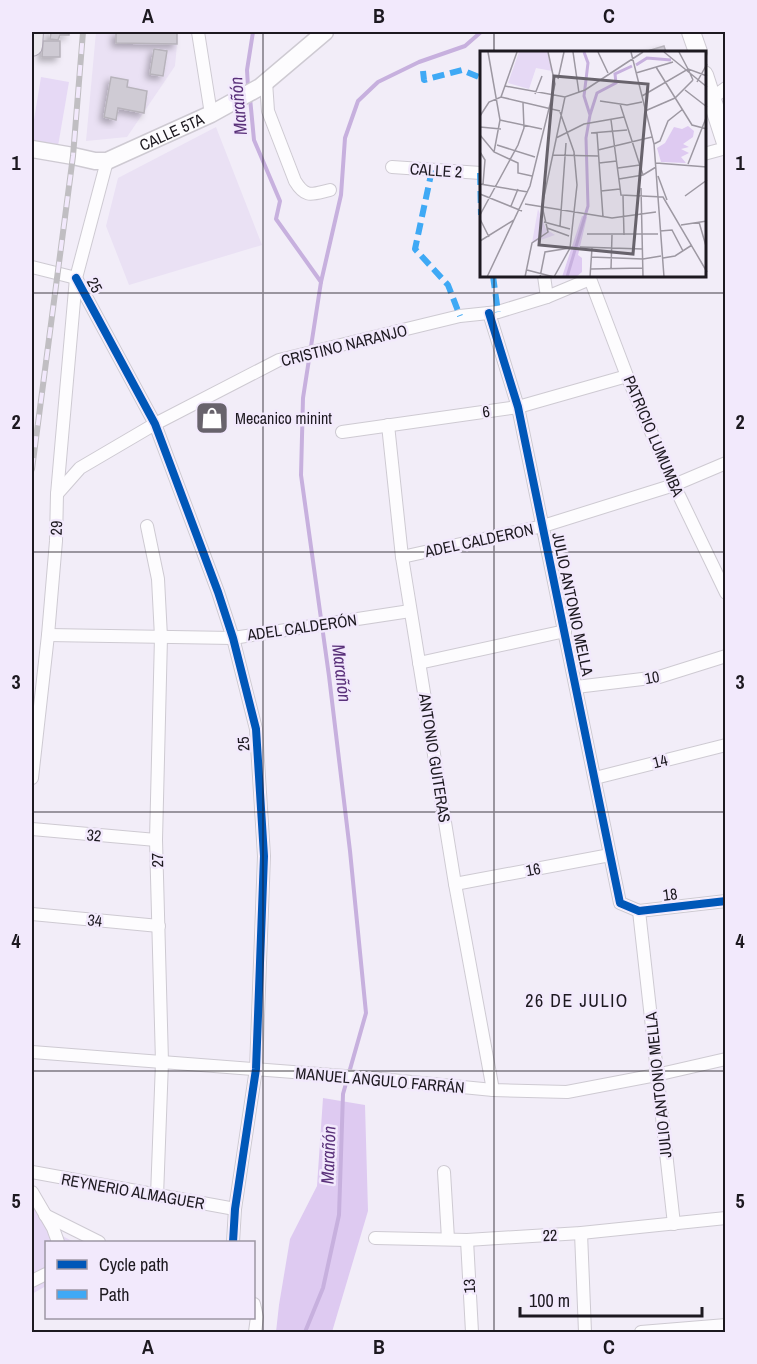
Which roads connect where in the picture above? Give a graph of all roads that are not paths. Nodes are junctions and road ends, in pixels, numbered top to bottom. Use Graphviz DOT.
graph roads {
  1 [pos="33,32"];
  2 [pos="198,32"];
  3 [pos="326,32"];
  4 [pos="691,32"];
  5 [pos="32,46"];
  6 [pos="698,51"];
  7 [pos="706,76"];
  8 [pos="263,85"];
  9 [pos="719,93"];
  10 [pos="211,114"];
  11 [pos="726,143"];
  12 [pos="726,148"];
  13 [pos="32,149"];
  14 [pos="706,154"];
  15 [pos="107,161"];
  16 [pos="392,167"];
  17 [pos="480,173"];
  18 [pos="330,190"];
  19 [pos="32,267"];
  20 [pos="76,278"];
  21 [pos="544,278"];
  22 [pos="587,278"];
  23 [pos="589,278"];
  24 [pos="547,297"];
  25 [pos="489,313"];
  26 [pos="627,376"];
  27 [pos="518,407"];
  28 [pos="155,424"];
  29 [pos="388,425"];
  30 [pos="342,432"];
  31 [pos="726,463"];
  32 [pos="674,485"];
  33 [pos="57,494"];
  34 [pos="147,526"];
  35 [pos="543,526"];
  36 [pos="402,557"];
  37 [pos="726,593"];
  38 [pos="411,611"];
  39 [pos="565,631"];
  40 [pos="48,635"];
  41 [pos="161,637"];
  42 [pos="233,638"];
  43 [pos="726,656"];
  44 [pos="419,663"];
  45 [pos="576,687"];
  46 [pos="726,745"];
  47 [pos="32,778"];
  48 [pos="594,778"];
  49 [pos="32,829"];
  50 [pos="156,840"];
  51 [pos="610,855"];
  52 [pos="455,884"];
  53 [pos="726,901"];
  54 [pos="620,903"];
  55 [pos="639,911"];
  56 [pos="32,914"];
  57 [pos="159,926"];
  58 [pos="32,1052"];
  59 [pos="726,1059"];
  60 [pos="162,1062"];
  61 [pos="256,1069"];
  62 [pos="656,1075"];
  63 [pos="493,1090"];
  64 [pos="32,1172"];
  65 [pos="444,1172"];
  66 [pos="32,1192"];
  67 [pos="157,1196"];
  68 [pos="235,1209"];
  69 [pos="45,1215"];
  70 [pos="726,1218"];
  71 [pos="674,1224"];
  72 [pos="581,1233"];
  73 [pos="375,1238"];
  74 [pos="448,1239"];
  75 [pos="467,1240"];
  76 [pos="58,1241"];
  77 [pos="97,1241"];
  78 [pos="232,1241"];
  79 [pos="255,1308"];
  80 [pos="726,1326"];
  81 [pos="255,1332"];
  82 [pos="472,1332"];
  83 [pos="585,1332"];
  84 [pos="641,1332"];
  1 -- 5 [label="main road"];
  2 -- 10 [label="street"];
  3 -- 8 [label="street, CALLE 5TA"];
  4 -- 6 [label="main road"];
  7 -- 9 [label="main road"];
  8 -- 10 [label="street, CALLE 5TA"];
  8 -- 18 [label="street"];
  9 -- 11 [label="main road"];
  10 -- 15 [label="street, CALLE 5TA"];
  12 -- 14 [label="street"];
  13 -- 15 [label="street"];
  15 -- 20 [label="street, 25"];
  16 -- 17 [label="street, CALLE 2"];
  19 -- 20 [label="street"];
  20 -- 28 [label="street, 25"];
  20 -- 33 [label="street, 29"];
  21 -- 24 [label="street"];
  22 -- 24 [label="street, CRISTINO NARANJO"];
  23 -- 26 [label="street, PATRICIO LUMUMBA"];
  24 -- 25 [label="street, CRISTINO NARANJO"];
  25 -- 27 [label="street, JULIO ANTONIO MELLA"];
  25 -- 28 [label="street, CRISTINO NARANJO"];
  26 -- 27 [label="street, 6"];
  26 -- 32 [label="street, PATRICIO LUMUMBA"];
  27 -- 29 [label="street, 6"];
  27 -- 35 [label="street, JULIO ANTONIO MELLA"];
  28 -- 33 [label="street, CRISTINO NARANJO"];
  28 -- 42 [label="street, 25"];
  29 -- 30 [label="street, 6"];
  29 -- 36 [label="street, ANTONIO GUITERAS"];
  31 -- 32 [label="street, ADEL CALDERON"];
  32 -- 35 [label="street, ADEL CALDERON"];
  32 -- 37 [label="street, PATRICIO LUMUMBA"];
  33 -- 40 [label="street, 29"];
  34 -- 41 [label="street, 27"];
  35 -- 36 [label="street, ADEL CALDERON"];
  35 -- 39 [label="street, JULIO ANTONIO MELLA"];
  36 -- 38 [label="street, ANTONIO GUITERAS"];
  38 -- 42 [label="street, ADEL CALDERÓN"];
  38 -- 44 [label="street, ANTONIO GUITERAS"];
  39 -- 44 [label="street"];
  39 -- 45 [label="street, JULIO ANTONIO MELLA"];
  40 -- 41 [label="street, ADEL CALDERÓN"];
  40 -- 47 [label="street, 29"];
  41 -- 42 [label="street, ADEL CALDERÓN"];
  41 -- 50 [label="street, 27"];
  42 -- 61 [label="street, 25"];
  43 -- 45 [label="street, 10"];
  44 -- 52 [label="street, ANTONIO GUITERAS"];
  45 -- 48 [label="street, JULIO ANTONIO MELLA"];
  46 -- 48 [label="street, 14"];
  48 -- 51 [label="street, JULIO ANTONIO MELLA"];
  49 -- 50 [label="street, 32"];
  50 -- 57 [label="street, 27"];
  51 -- 52 [label="street, 16"];
  51 -- 54 [label="street, JULIO ANTONIO MELLA"];
  52 -- 63 [label="street, ANTONIO GUITERAS"];
  53 -- 55 [label="street, 18"];
  54 -- 55 [label="street, 18"];
  55 -- 62 [label="street, JULIO ANTONIO MELLA"];
  56 -- 57 [label="street, 34"];
  57 -- 60 [label="street, 27"];
  58 -- 60 [label="street, MANUEL ANGULO FARRÁN"];
  59 -- 62 [label="street, MANUEL ANGULO FARRÁN"];
  60 -- 61 [label="street, MANUEL ANGULO FARRÁN"];
  60 -- 67 [label="street, 27"];
  61 -- 63 [label="street, MANUEL ANGULO FARRÁN"];
  61 -- 68 [label="street, 25"];
  62 -- 63 [label="street, MANUEL ANGULO FARRÁN"];
  62 -- 71 [label="street, JULIO ANTONIO MELLA"];
  64 -- 67 [label="street, REYNERIO ALMAGUER"];
  65 -- 74 [label="street"];
  66 -- 69 [label="street"];
  67 -- 68 [label="street, REYNERIO ALMAGUER"];
  68 -- 78 [label="street, 25"];
  69 -- 76 [label="street"];
  69 -- 77 [label="street"];
  70 -- 71 [label="street, 22"];
  71 -- 72 [label="street, 22"];
  72 -- 75 [label="street, 22"];
  72 -- 83 [label="street"];
  73 -- 74 [label="street, 22"];
  74 -- 75 [label="street, 22"];
  75 -- 82 [label="street, 13"];
  79 -- 81 [label="street"];
  80 -- 84 [label="street"];
}
